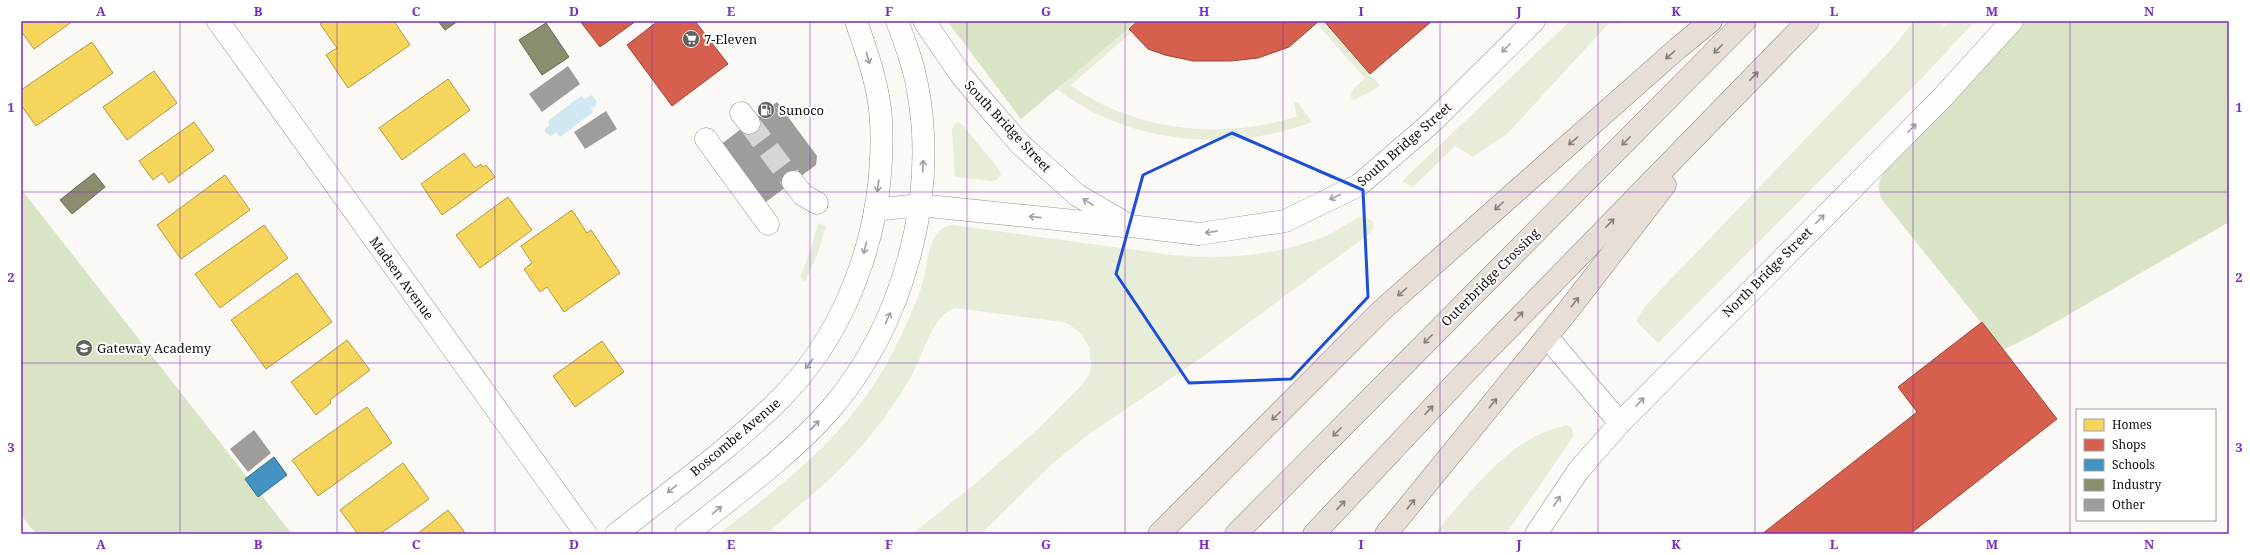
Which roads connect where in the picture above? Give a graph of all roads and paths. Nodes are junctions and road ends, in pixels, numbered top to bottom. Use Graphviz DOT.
graph roads {
  1 [pos="218,21"];
  2 [pos="856,21"];
  3 [pos="897,21"];
  4 [pos="924,21"];
  5 [pos="1534,21"];
  6 [pos="1711,21"];
  7 [pos="1745,21"];
  8 [pos="1808,21"];
  9 [pos="2012,21"];
  10 [pos="1726,104"];
  11 [pos="706,139"];
  12 [pos="793,182"];
  13 [pos="817,203"];
  14 [pos="919,205"];
  15 [pos="875,210"];
  16 [pos="768,224"];
  17 [pos="1130,226"];
  18 [pos="1547,337"];
  19 [pos="1620,423"];
  20 [pos="1162,530"];
  21 [pos="586,534"];
  22 [pos="616,534"];
  23 [pos="686,534"];
  24 [pos="1236,534"];
  25 [pos="1314,534"];
  26 [pos="1386,534"];
  27 [pos="1536,534"];
  1 -- 21 [label="street, Madsen Avenue"];
  2 -- 15 [label="street, Boscombe Avenue, one-way"];
  14 -- 3 [label="street, one-way"];
  17 -- 4 [label="street, South Bridge Street, one-way"];
  5 -- 17 [label="street, South Bridge Street, one-way"];
  6 -- 20 [label="highway, one-way"];
  7 -- 24 [label="highway, Outerbridge Crossing, one-way"];
  10 -- 8 [label="highway, one-way"];
  19 -- 9 [label="street, North Bridge Street, one-way"];
  18 -- 10 [label="highway, one-way"];
  25 -- 10 [label="highway, one-way"];
  11 -- 16 [label="street"];
  12 -- 13 [label="street"];
  14 -- 15 [label="street, South Bridge Street"];
  17 -- 14 [label="street, South Bridge Street, one-way"];
  23 -- 14 [label="street, one-way"];
  15 -- 22 [label="street, Boscombe Avenue, one-way"];
  18 -- 19 [label="street"];
  26 -- 18 [label="highway, one-way"];
  27 -- 19 [label="street, North Bridge Street, one-way"];
}
